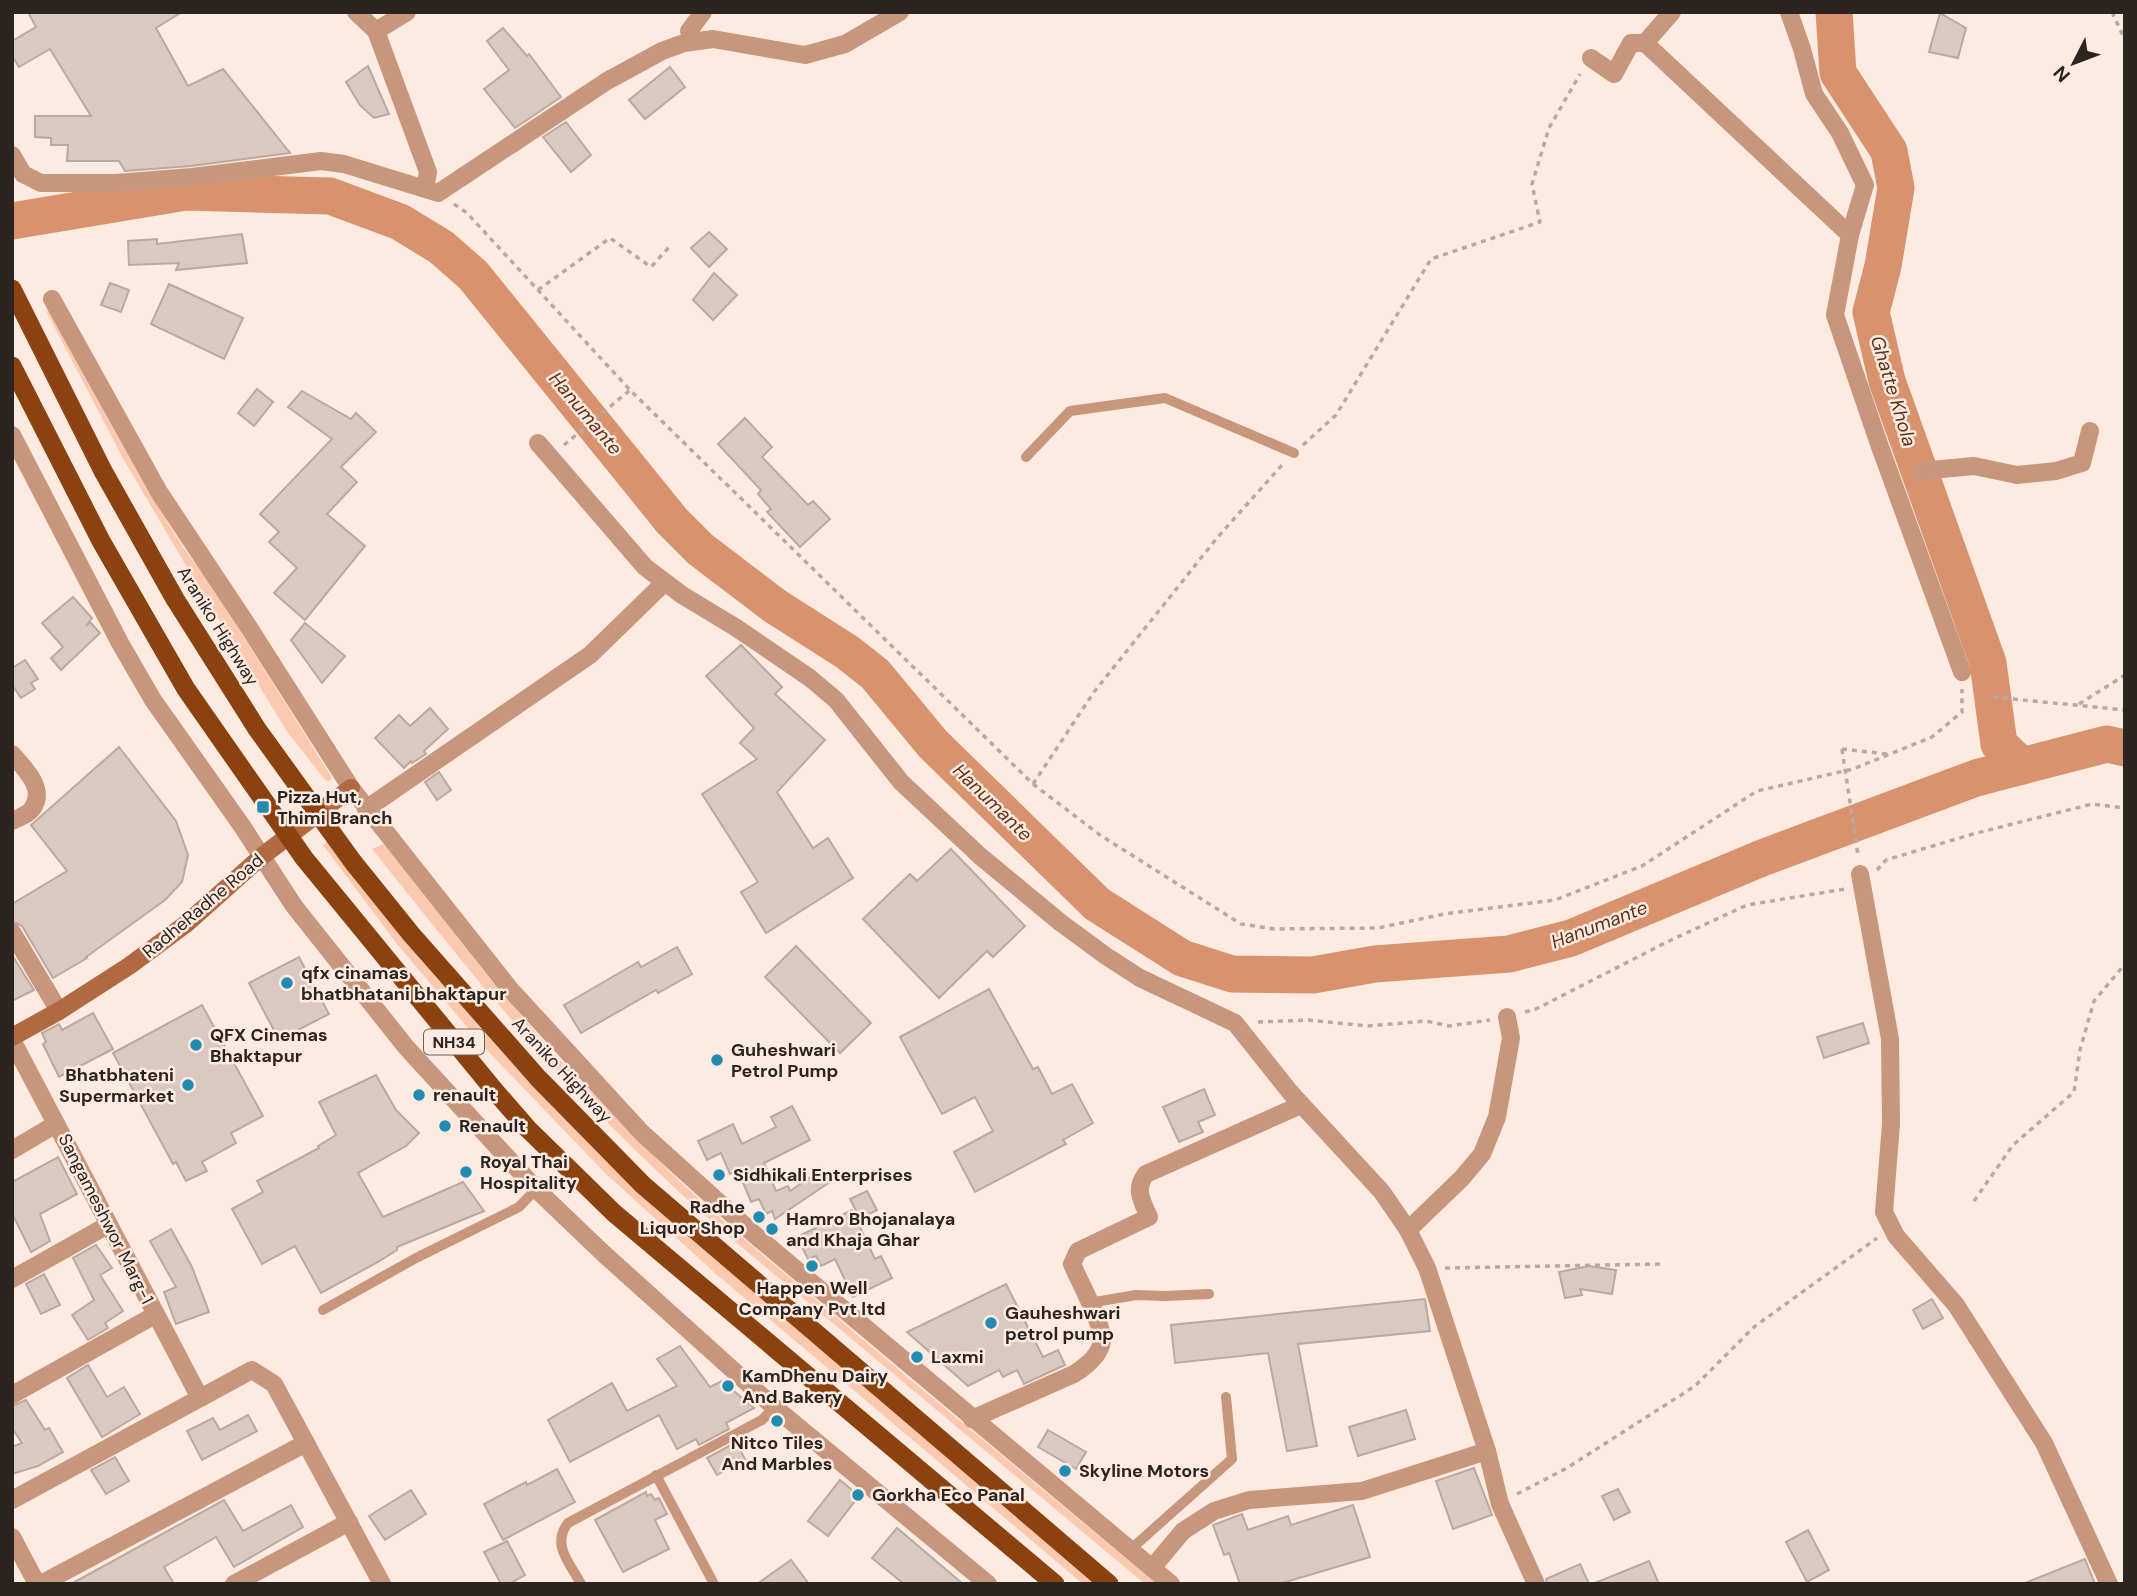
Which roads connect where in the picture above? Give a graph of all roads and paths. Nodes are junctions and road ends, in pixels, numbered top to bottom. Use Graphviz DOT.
graph roads {
  1 [pos="356,12"];
  2 [pos="407,12"];
  3 [pos="703,12"];
  4 [pos="900,12"];
  5 [pos="1672,12"];
  6 [pos="1789,12"];
  7 [pos="2112,12"];
  8 [pos="376,30"];
  9 [pos="689,31"];
  10 [pos="2125,40"];
  11 [pos="1645,43"];
  12 [pos="1591,58"];
  13 [pos="12,155"];
  14 [pos="431,190"];
  15 [pos="1850,234"];
  16 [pos="671,246"];
  17 [pos="538,290"];
  18 [pos="14,293"];
  19 [pos="52,299"];
  20 [pos="12,366"];
  21 [pos="630,390"];
  22 [pos="2090,430"];
  23 [pos="12,435"];
  24 [pos="538,443"];
  25 [pos="562,446"];
  26 [pos="1294,453"];
  27 [pos="1027,457"];
  28 [pos="1921,471"];
  29 [pos="665,582"];
  30 [pos="1962,673"];
  31 [pos="2125,675"];
  32 [pos="1993,697"];
  33 [pos="2077,705"];
  34 [pos="2125,710"];
  35 [pos="12,754"];
  36 [pos="1889,754"];
  37 [pos="1033,784"];
  38 [pos="351,788"];
  39 [pos="2125,808"];
  40 [pos="366,809"];
  41 [pos="318,814"];
  42 [pos="12,821"];
  43 [pos="288,836"];
  44 [pos="1857,855"];
  45 [pos="261,857"];
  46 [pos="1861,880"];
  47 [pos="12,932"];
  48 [pos="2125,964"];
  49 [pos="60,1011"];
  50 [pos="1507,1017"];
  51 [pos="1239,1028"];
  52 [pos="12,1039"];
  53 [pos="1300,1103"];
  54 [pos="56,1124"];
  55 [pos="12,1150"];
  56 [pos="536,1189"];
  57 [pos="1973,1201"];
  58 [pos="108,1225"];
  59 [pos="1891,1225"];
  60 [pos="1408,1230"];
  61 [pos="1663,1264"];
  62 [pos="1427,1268"];
  63 [pos="12,1279"];
  64 [pos="1209,1294"];
  65 [pos="1089,1303"];
  66 [pos="323,1310"];
  67 [pos="155,1315"];
  68 [pos="12,1395"];
  69 [pos="1226,1397"];
  70 [pos="200,1398"];
  71 [pos="774,1407"];
  72 [pos="972,1419"];
  73 [pos="306,1443"];
  74 [pos="1487,1451"];
  75 [pos="656,1475"];
  76 [pos="12,1500"];
  77 [pos="1500,1504"];
  78 [pos="349,1521"];
  79 [pos="12,1537"];
  80 [pos="1131,1549"];
  81 [pos="1152,1568"];
  82 [pos="39,1584"];
  83 [pos="234,1584"];
  84 [pos="382,1584"];
  85 [pos="581,1584"];
  86 [pos="715,1584"];
  87 [pos="989,1584"];
  88 [pos="1055,1584"];
  89 [pos="1109,1584"];
  90 [pos="1171,1584"];
  91 [pos="1536,1584"];
  92 [pos="2109,1584"];
  1 -- 8 [label="street"];
  2 -- 8 [label="street"];
  3 -- 9 [label="street"];
  4 -- 14 [label="street"];
  5 -- 11 [label="street"];
  6 -- 15 [label="street"];
  7 -- 10 [label="path"];
  8 -- 14 [label="street"];
  11 -- 12 [label="street"];
  11 -- 15 [label="street"];
  12 -- 26 [label="path"];
  13 -- 14 [label="street"];
  14 -- 17 [label="path"];
  15 -- 30 [label="street"];
  16 -- 17 [label="path"];
  17 -- 21 [label="path"];
  18 -- 41 [label="highway, Araniko Highway / NH34"];
  19 -- 38 [label="street"];
  20 -- 43 [label="highway, NH34"];
  21 -- 25 [label="path"];
  21 -- 37 [label="path"];
  22 -- 28 [label="street"];
  23 -- 45 [label="street"];
  24 -- 29 [label="street"];
  26 -- 27 [label="lane"];
  26 -- 37 [label="path"];
  29 -- 40 [label="street"];
  29 -- 51 [label="street"];
  30 -- 36 [label="path"];
  31 -- 33 [label="path"];
  32 -- 33 [label="path"];
  33 -- 34 [label="path"];
  35 -- 42 [label="street"];
  36 -- 37 [label="path"];
  36 -- 44 [label="path, bridge"];
  38 -- 40 [label="street"];
  38 -- 41 [label="main road, RadheRadhe Road"];
  39 -- 46 [label="path"];
  40 -- 72 [label="street"];
  41 -- 43 [label="main road, RadheRadhe Road"];
  41 -- 89 [label="highway, Araniko Highway / NH34"];
  43 -- 45 [label="main road, RadheRadhe Road"];
  43 -- 88 [label="highway, NH34"];
  45 -- 49 [label="main road, RadheRadhe Road"];
  45 -- 56 [label="street"];
  46 -- 50 [label="path"];
  46 -- 59 [label="street"];
  47 -- 49 [label="street"];
  48 -- 57 [label="path"];
  49 -- 52 [label="main road, RadheRadhe Road"];
  50 -- 51 [label="path"];
  50 -- 60 [label="street"];
  51 -- 53 [label="street"];
  52 -- 54 [label="street, Sangameshwor Marg-1"];
  53 -- 60 [label="street"];
  53 -- 65 [label="street"];
  54 -- 55 [label="street"];
  54 -- 58 [label="street, Sangameshwor Marg-1"];
  56 -- 66 [label="lane"];
  56 -- 71 [label="street"];
  58 -- 63 [label="street"];
  58 -- 67 [label="street, Sangameshwor Marg-1"];
  59 -- 77 [label="path"];
  59 -- 92 [label="street"];
  60 -- 62 [label="street"];
  61 -- 62 [label="path"];
  62 -- 74 [label="street"];
  64 -- 65 [label="lane"];
  65 -- 72 [label="street"];
  67 -- 68 [label="street"];
  67 -- 70 [label="street, Sangameshwor Marg-1"];
  69 -- 80 [label="lane"];
  70 -- 73 [label="street"];
  70 -- 76 [label="street"];
  71 -- 75 [label="lane"];
  71 -- 87 [label="street"];
  72 -- 80 [label="street"];
  73 -- 78 [label="street"];
  73 -- 82 [label="street"];
  74 -- 77 [label="street"];
  74 -- 81 [label="street"];
  75 -- 85 [label="lane"];
  75 -- 86 [label="lane"];
  77 -- 91 [label="street"];
  78 -- 83 [label="street"];
  78 -- 84 [label="street"];
  79 -- 82 [label="street"];
  80 -- 81 [label="street"];
  81 -- 90 [label="street"];
}
